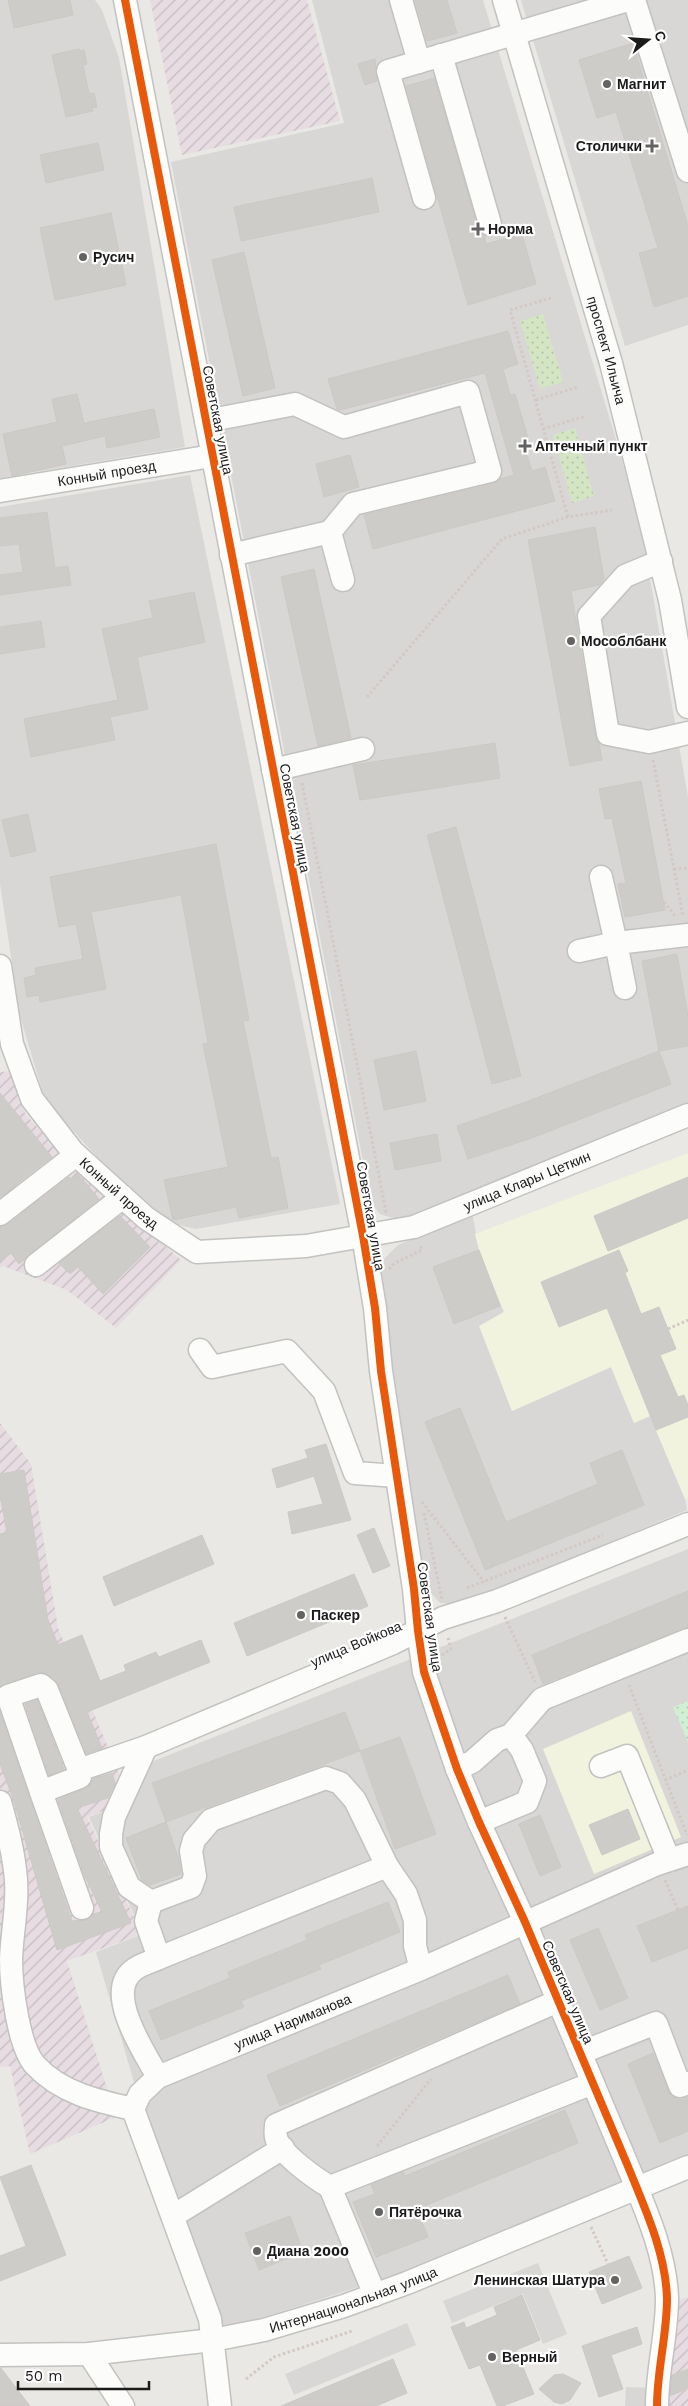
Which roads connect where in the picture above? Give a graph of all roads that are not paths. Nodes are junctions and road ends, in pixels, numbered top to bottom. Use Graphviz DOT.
graph roads {
  1 [pos="111,0"];
  2 [pos="125,0"];
  3 [pos="401,0"];
  4 [pos="504,0"];
  5 [pos="628,0"];
  6 [pos="634,0"];
  7 [pos="129,25"];
  8 [pos="514,34"];
  9 [pos="441,55"];
  10 [pos="419,62"];
  11 [pos="688,171"];
  12 [pos="424,198"];
  13 [pos="490,224"];
  14 [pos="206,421"];
  15 [pos="212,456"];
  16 [pos="0,491"];
  17 [pos="330,532"];
  18 [pos="231,555"];
  19 [pos="661,561"];
  20 [pos="343,580"];
  21 [pos="688,707"];
  22 [pos="688,733"];
  23 [pos="363,749"];
  24 [pos="273,770"];
  25 [pos="601,877"];
  26 [pos="686,928"];
  27 [pos="616,943"];
  28 [pos="579,951"];
  29 [pos="0,966"];
  30 [pos="625,988"];
  31 [pos="688,1115"];
  32 [pos="76,1155"];
  33 [pos="123,1197"];
  34 [pos="0,1214"];
  35 [pos="363,1236"];
  36 [pos="36,1265"];
  37 [pos="200,1350"];
  38 [pos="397,1476"];
  39 [pos="688,1524"];
  40 [pos="418,1631"];
  41 [pos="688,1640"];
  42 [pos="510,1735"];
  43 [pos="146,1747"];
  44 [pos="602,1766"];
  45 [pos="457,1769"];
  46 [pos="79,1770"];
  47 [pos="41,1792"];
  48 [pos="0,1802"];
  49 [pos="479,1822"];
  50 [pos="671,1859"];
  51 [pos="387,1866"];
  52 [pos="151,1902"];
  53 [pos="82,1908"];
  54 [pos="525,1922"];
  55 [pos="159,1958"];
  56 [pos="421,1969"];
  57 [pos="558,2001"];
  58 [pos="580,2053"];
  59 [pos="158,2077"];
  60 [pos="593,2083"];
  61 [pos="688,2083"];
  62 [pos="133,2109"];
  63 [pos="283,2148"];
  64 [pos="688,2166"];
  65 [pos="330,2187"];
  66 [pos="636,2187"];
  67 [pos="173,2216"];
  68 [pos="374,2295"];
  69 [pos="213,2340"];
  70 [pos="90,2354"];
  71 [pos="0,2355"];
  72 [pos="105,2378"];
  73 [pos="112,2406"];
  74 [pos="123,2406"];
  75 [pos="136,2406"];
  76 [pos="220,2406"];
  77 [pos="657,2406"];
  1 -- 7 [label="street, Советская улица"];
  2 -- 7 [label="street, Советская улица"];
  3 -- 10 [label="street"];
  4 -- 8 [label="street, проспект Ильича"];
  5 -- 8 [label="street"];
  6 -- 11 [label="street"];
  7 -- 14 [label="street, Советская улица"];
  8 -- 9 [label="street"];
  8 -- 19 [label="street, проспект Ильича"];
  9 -- 10 [label="street"];
  9 -- 13 [label="street"];
  10 -- 12 [label="street"];
  14 -- 15 [label="street, Советская улица"];
  14 -- 17 [label="street"];
  15 -- 16 [label="street, Конный проезд"];
  15 -- 18 [label="street, Советская улица"];
  17 -- 18 [label="street"];
  17 -- 20 [label="street"];
  18 -- 24 [label="street, Советская улица"];
  19 -- 21 [label="street, проспект Ильича"];
  19 -- 22 [label="street"];
  23 -- 24 [label="street"];
  24 -- 35 [label="street, Советская улица"];
  25 -- 27 [label="street"];
  26 -- 27 [label="street"];
  27 -- 28 [label="street"];
  27 -- 30 [label="street"];
  29 -- 32 [label="street, Конный проезд"];
  31 -- 35 [label="street, улица Клары Цеткин"];
  32 -- 33 [label="street, Конный проезд"];
  32 -- 34 [label="street"];
  33 -- 35 [label="street, Конный проезд"];
  33 -- 36 [label="street"];
  35 -- 38 [label="street, Советская улица"];
  37 -- 38 [label="street"];
  38 -- 40 [label="street, Советская улица"];
  39 -- 40 [label="street, улица Войкова"];
  40 -- 43 [label="street, улица Войкова"];
  40 -- 45 [label="street, Советская улица"];
  41 -- 42 [label="street"];
  42 -- 45 [label="street"];
  42 -- 49 [label="street"];
  43 -- 46 [label="street, улица Войкова"];
  43 -- 52 [label="street"];
  44 -- 50 [label="street"];
  45 -- 49 [label="street, Советская улица"];
  46 -- 47 [label="street"];
  46 -- 47 [label="street"];
  47 -- 53 [label="street"];
  48 -- 62 [label="street"];
  49 -- 54 [label="street, Советская улица"];
  50 -- 54 [label="street, улица Нариманова"];
  51 -- 52 [label="street"];
  51 -- 55 [label="street"];
  51 -- 56 [label="street"];
  52 -- 55 [label="street"];
  54 -- 56 [label="street, улица Нариманова"];
  54 -- 57 [label="street, Советская улица"];
  55 -- 59 [label="street"];
  56 -- 59 [label="street, улица Нариманова"];
  57 -- 58 [label="street, Советская улица"];
  57 -- 63 [label="street"];
  58 -- 60 [label="street, Советская улица"];
  58 -- 61 [label="street"];
  59 -- 62 [label="street, улица Нариманова"];
  60 -- 65 [label="street"];
  60 -- 66 [label="street, Советская улица"];
  62 -- 67 [label="street"];
  63 -- 65 [label="street"];
  63 -- 67 [label="street"];
  64 -- 66 [label="street, Интернациональная улица"];
  65 -- 68 [label="street"];
  66 -- 68 [label="street, Интернациональная улица"];
  66 -- 77 [label="street, Советская улица"];
  67 -- 69 [label="street"];
  68 -- 69 [label="street, Интернациональная улица"];
  69 -- 70 [label="street, Интернациональная улица"];
  69 -- 76 [label="street"];
  70 -- 71 [label="street, Интернациональная улица"];
  70 -- 72 [label="street"];
  72 -- 73 [label="street"];
  72 -- 74 [label="street"];
  72 -- 75 [label="street"];
}
